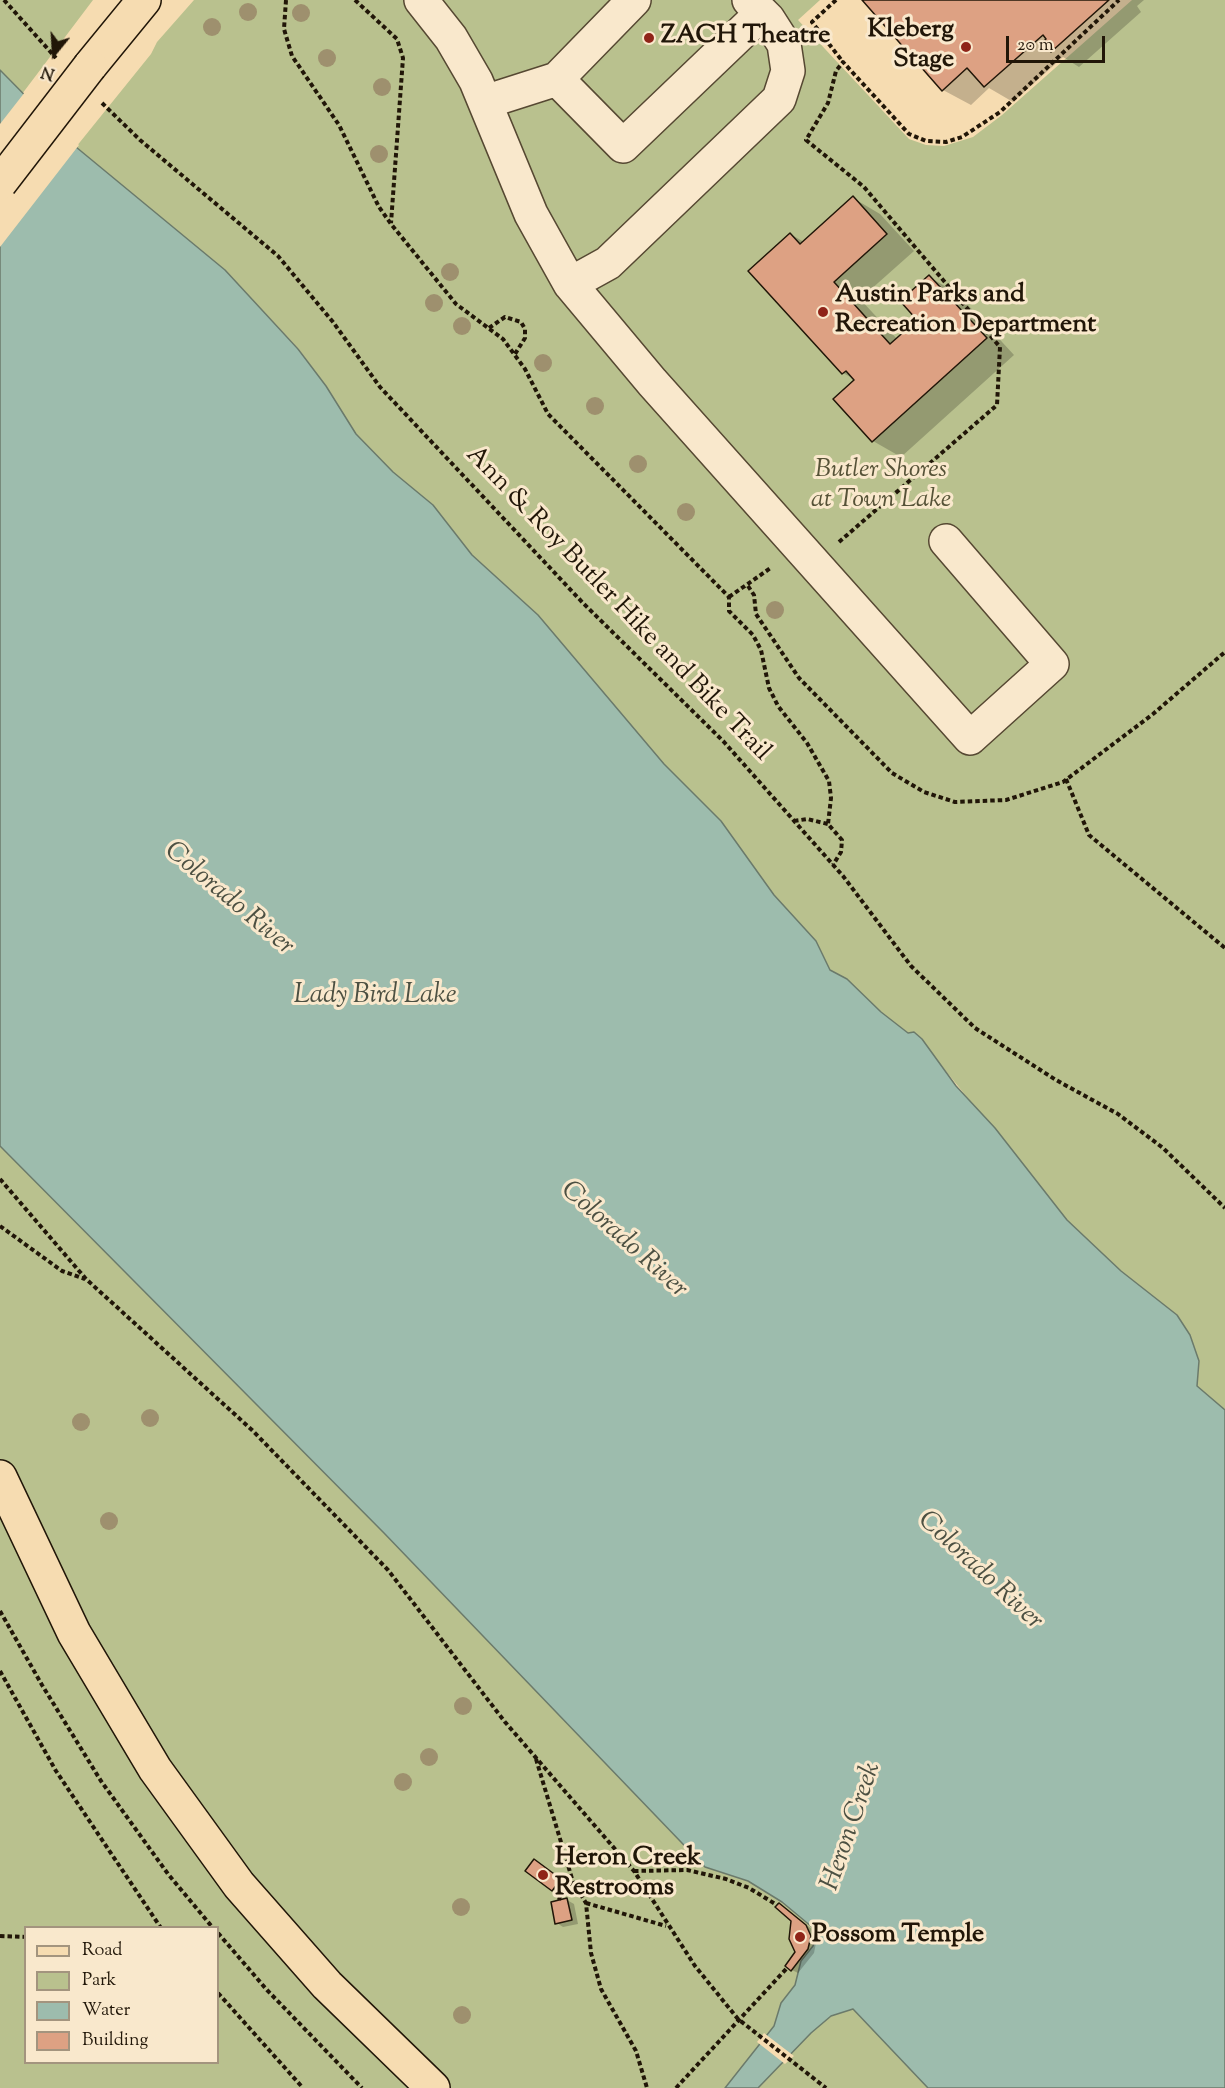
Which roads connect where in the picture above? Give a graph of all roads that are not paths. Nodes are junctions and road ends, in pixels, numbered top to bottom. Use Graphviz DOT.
graph roads {
  1 [pos="144,0"];
  2 [pos="421,0"];
  3 [pos="634,0"];
  4 [pos="755,6"];
  5 [pos="556,79"];
  6 [pos="485,102"];
  7 [pos="0,183"];
  8 [pos="570,284"];
  9 [pos="946,541"];
  10 [pos="0,1476"];
  11 [pos="433,2088"];
  1 -- 7 [label="main road, bridge"];
  2 -- 6 [label="lane"];
  3 -- 5 [label="lane"];
  4 -- 5 [label="lane"];
  4 -- 8 [label="lane"];
  5 -- 6 [label="lane"];
  6 -- 8 [label="lane"];
  8 -- 9 [label="lane"];
  10 -- 11 [label="main road"];
}
